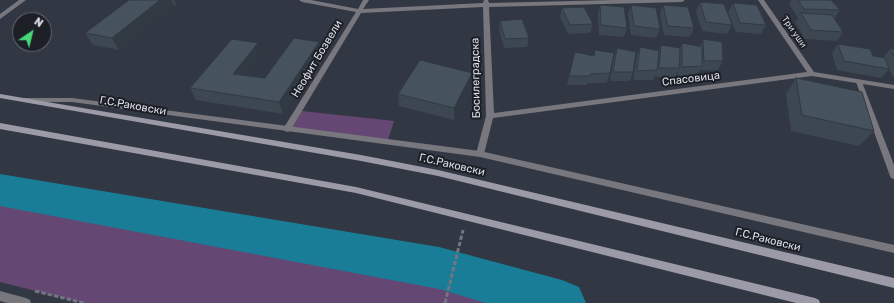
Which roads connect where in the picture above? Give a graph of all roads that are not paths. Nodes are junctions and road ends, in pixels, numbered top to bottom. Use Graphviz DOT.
graph roads {
  1 [pos="23,0"];
  2 [pos="302,0"];
  3 [pos="366,0"];
  4 [pos="682,0"];
  5 [pos="761,0"];
  6 [pos="486,3"];
  7 [pos="359,11"];
  8 [pos="0,17"];
  9 [pos="812,74"];
  10 [pos="859,82"];
  11 [pos="894,88"];
  12 [pos="0,96"];
  13 [pos="23,100"];
  14 [pos="490,116"];
  15 [pos="0,126"];
  16 [pos="287,129"];
  17 [pos="480,154"];
  18 [pos="894,176"];
  19 [pos="894,249"];
  20 [pos="894,283"];
  21 [pos="0,296"];
  22 [pos="26,303"];
  23 [pos="815,303"];
  1 -- 8 [label="street"];
  2 -- 7 [label="street"];
  3 -- 7 [label="street, Неофит Бозвели"];
  4 -- 6 [label="street"];
  5 -- 9 [label="street, Три уши"];
  6 -- 7 [label="street"];
  6 -- 14 [label="street, Босилеградска"];
  7 -- 16 [label="street, Неофит Бозвели"];
  9 -- 10 [label="street, Спасовица"];
  9 -- 14 [label="street, Спасовица"];
  10 -- 11 [label="street, Спасовица"];
  10 -- 18 [label="street"];
  12 -- 13 [label="street, Г.С.Раковски"];
  13 -- 16 [label="street"];
  13 -- 20 [label="street, Г.С.Раковски"];
  14 -- 17 [label="street, Босилеградска"];
  15 -- 23 [label="street"];
  16 -- 17 [label="street"];
  17 -- 19 [label="street"];
  21 -- 22 [label="street"];
}
